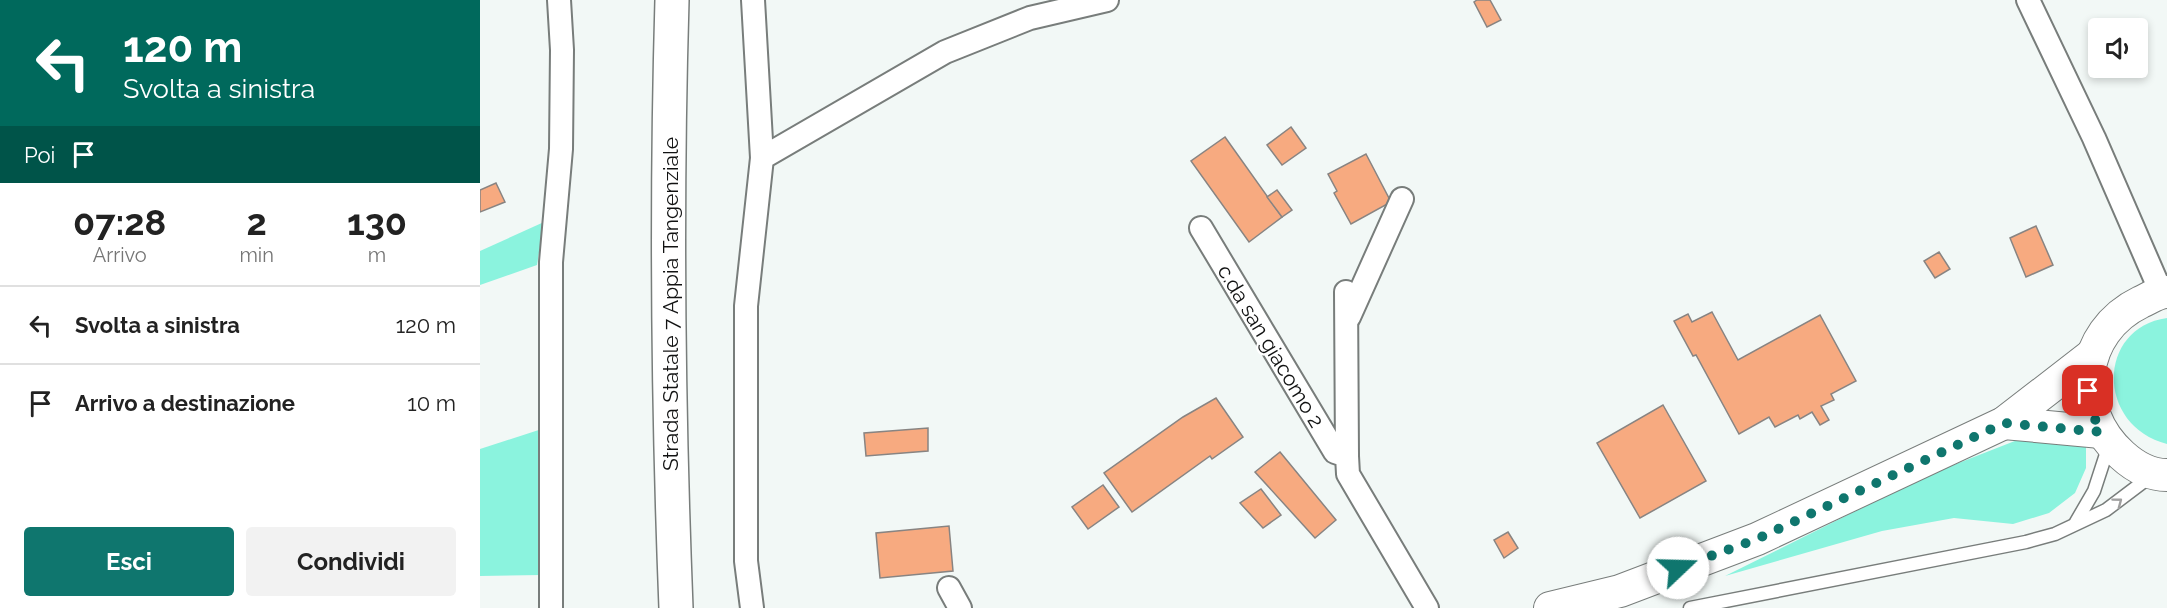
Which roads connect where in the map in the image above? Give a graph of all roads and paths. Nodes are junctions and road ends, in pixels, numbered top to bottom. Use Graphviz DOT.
graph roads {
  1 [pos="559,0"];
  2 [pos="672,0"];
  3 [pos="753,0"];
  4 [pos="1107,0"];
  5 [pos="2028,0"];
  6 [pos="762,158"];
  7 [pos="1402,199"];
  8 [pos="1201,228"];
  9 [pos="1346,292"];
  10 [pos="2164,292"];
  11 [pos="1346,324"];
  12 [pos="2092,355"];
  13 [pos="2004,423"];
  14 [pos="2105,438"];
  15 [pos="1347,456"];
  16 [pos="2163,478"];
  17 [pos="2076,522"];
  18 [pos="949,588"];
  19 [pos="551,608"];
  20 [pos="676,608"];
  21 [pos="752,608"];
  22 [pos="960,608"];
  23 [pos="1427,608"];
  24 [pos="1550,608"];
  25 [pos="1690,608"];
  1 -- 19 [label="street"];
  2 -- 20 [label="highway, Strada Statale 7 Appia Tangenziale"];
  3 -- 6 [label="street"];
  4 -- 6 [label="street"];
  5 -- 10 [label="street"];
  6 -- 21 [label="street"];
  7 -- 11 [label="street, c.da san giacomo 2"];
  8 -- 15 [label="street, c.da san giacomo 2"];
  9 -- 11 [label="street, c.da san giacomo 2"];
  10 -- 12 [label="street"];
  11 -- 15 [label="street, c.da san giacomo 2"];
  12 -- 13 [label="street"];
  12 -- 14 [label="street"];
  13 -- 14 [label="street"];
  13 -- 24 [label="street"];
  14 -- 16 [label="street"];
  14 -- 17 [label="lane"];
  15 -- 23 [label="street, c.da san giacomo 2"];
  17 -- 16 [label="lane, one-way"];
  17 -- 25 [label="lane"];
  18 -- 22 [label="street"];
}
